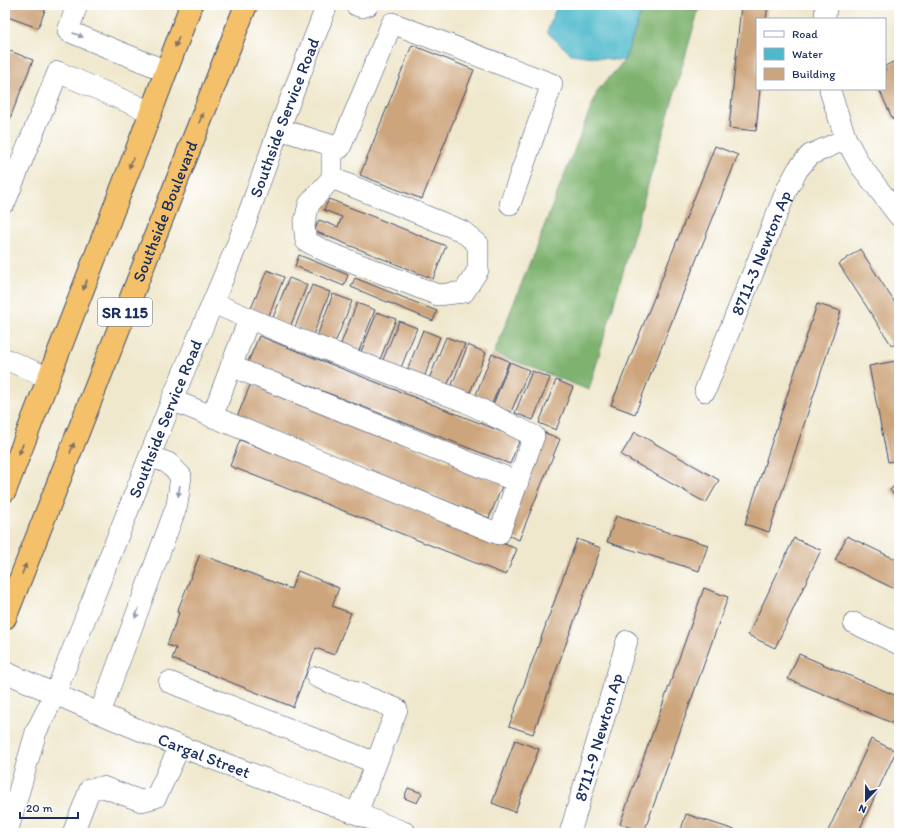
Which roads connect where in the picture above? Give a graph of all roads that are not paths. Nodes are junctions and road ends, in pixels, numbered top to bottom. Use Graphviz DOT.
graph roads {
  1 [pos="77,5"];
  2 [pos="191,5"];
  3 [pos="246,5"];
  4 [pos="327,5"];
  5 [pos="356,5"];
  6 [pos="368,5"];
  7 [pos="826,5"];
  8 [pos="824,18"];
  9 [pos="166,71"];
  10 [pos="830,90"];
  11 [pos="151,112"];
  12 [pos="279,129"];
  13 [pos="846,140"];
  14 [pos="332,146"];
  15 [pos="332,178"];
  16 [pos="5,202"];
  17 [pos="510,204"];
  18 [pos="897,209"];
  19 [pos="212,303"];
  20 [pos="249,319"];
  21 [pos="5,359"];
  22 [pos="231,366"];
  23 [pos="49,378"];
  24 [pos="705,391"];
  25 [pos="172,400"];
  26 [pos="212,417"];
  27 [pos="150,456"];
  28 [pos="518,482"];
  29 [pos="5,491"];
  30 [pos="5,618"];
  31 [pos="854,623"];
  32 [pos="627,641"];
  33 [pos="899,644"];
  34 [pos="5,672"];
  35 [pos="317,677"];
  36 [pos="170,682"];
  37 [pos="55,694"];
  38 [pos="100,713"];
  39 [pos="180,746"];
  40 [pos="376,763"];
  41 [pos="357,813"];
  42 [pos="7,833"];
  43 [pos="73,833"];
  44 [pos="406,833"];
  45 [pos="570,833"];
  1 -- 9 [label="street, one-way"];
  2 -- 9 [label="highway, SR 115, one-way"];
  30 -- 3 [label="highway, Southside Boulevard / SR 115, one-way"];
  4 -- 12 [label="street, Southside Service Road"];
  5 -- 6 [label="street"];
  7 -- 8 [label="street"];
  9 -- 11 [label="highway, SR 115"];
  10 -- 13 [label="street"];
  11 -- 16 [label="street"];
  11 -- 23 [label="highway, SR 115, one-way"];
  12 -- 14 [label="street"];
  12 -- 19 [label="street, Southside Service Road"];
  13 -- 18 [label="street"];
  13 -- 24 [label="street, 8711-3 Newton Ap"];
  14 -- 15 [label="street"];
  14 -- 17 [label="street"];
  15 -- 15 [label="street"];
  19 -- 20 [label="street"];
  19 -- 25 [label="street, Southside Service Road"];
  20 -- 22 [label="street"];
  20 -- 28 [label="street"];
  21 -- 23 [label="street"];
  22 -- 26 [label="street"];
  22 -- 28 [label="street"];
  23 -- 29 [label="highway, SR 115, one-way"];
  25 -- 26 [label="street"];
  25 -- 27 [label="street, Southside Service Road"];
  26 -- 28 [label="street"];
  27 -- 37 [label="street, Southside Service Road"];
  27 -- 38 [label="street, one-way"];
  31 -- 33 [label="street"];
  32 -- 45 [label="street, 8711-9 Newton Ap"];
  34 -- 37 [label="street, Cargal Street"];
  35 -- 40 [label="street"];
  36 -- 40 [label="street"];
  37 -- 38 [label="street, Cargal Street"];
  37 -- 42 [label="street, Southside Service Road"];
  38 -- 39 [label="street, Cargal Street"];
  39 -- 41 [label="street, Cargal Street"];
  39 -- 43 [label="street"];
  40 -- 41 [label="street"];
  41 -- 44 [label="street, Cargal Street"];
}
